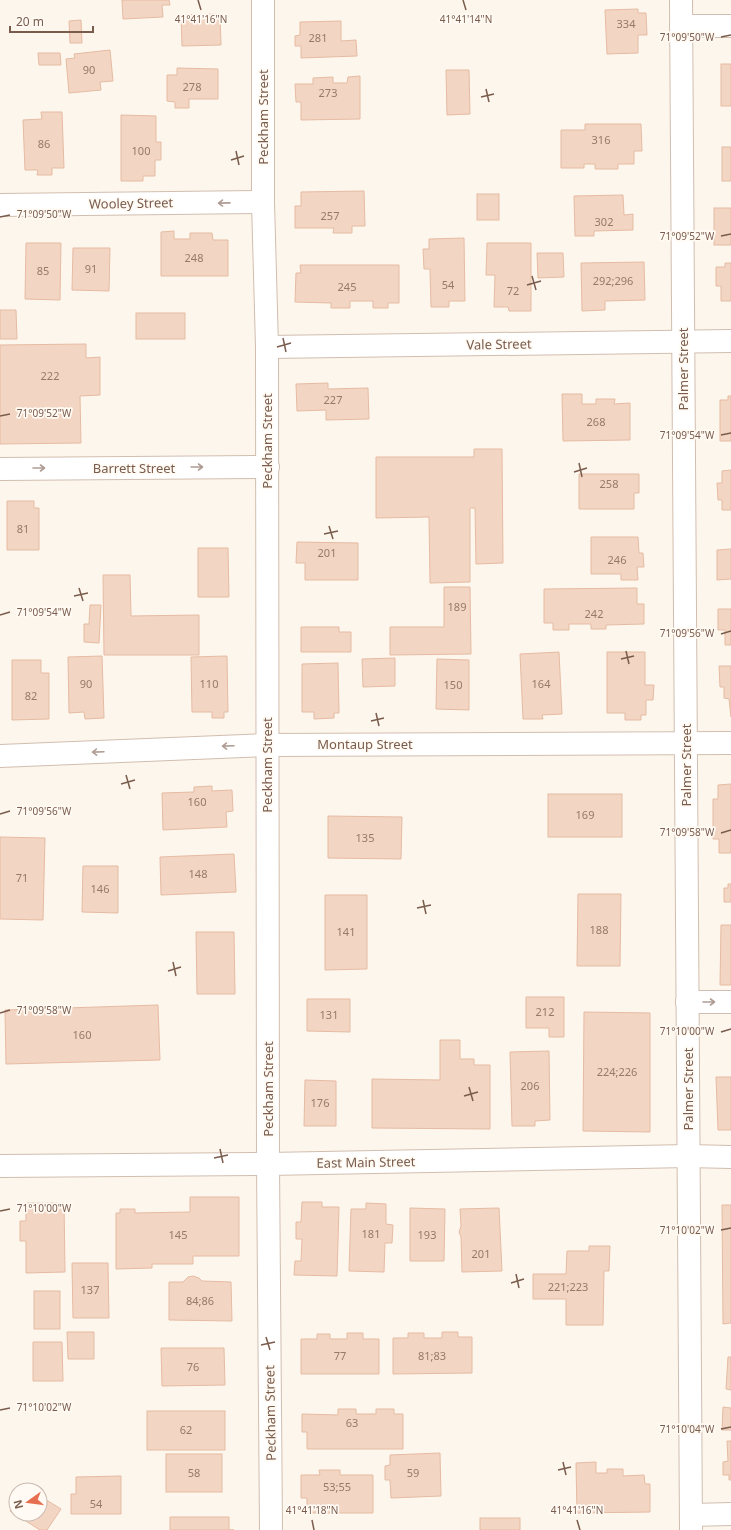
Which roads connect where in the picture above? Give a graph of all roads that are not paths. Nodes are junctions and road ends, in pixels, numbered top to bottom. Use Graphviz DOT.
graph roads {
  1 [pos="263,0"];
  2 [pos="680,0"];
  3 [pos="681,26"];
  4 [pos="731,26"];
  5 [pos="263,202"];
  6 [pos="0,205"];
  7 [pos="683,340"];
  8 [pos="731,341"];
  9 [pos="267,348"];
  10 [pos="268,467"];
  11 [pos="0,469"];
  12 [pos="686,743"];
  13 [pos="731,743"];
  14 [pos="267,744"];
  15 [pos="0,756"];
  16 [pos="687,1002"];
  17 [pos="731,1002"];
  18 [pos="688,1156"];
  19 [pos="731,1157"];
  20 [pos="268,1164"];
  21 [pos="0,1166"];
  22 [pos="731,1514"];
  23 [pos="691,1522"];
  24 [pos="272,1530"];
  1 -- 5 [label="street, Peckham Street"];
  2 -- 3 [label="street, Palmer Street"];
  3 -- 4 [label="street"];
  3 -- 7 [label="street, Palmer Street"];
  5 -- 6 [label="street, Wooley Street, one-way"];
  5 -- 9 [label="street, Peckham Street"];
  7 -- 8 [label="street, Vale Street"];
  7 -- 9 [label="street, Vale Street"];
  7 -- 12 [label="street, Palmer Street"];
  9 -- 10 [label="street, Peckham Street"];
  11 -- 10 [label="street, Barrett Street, one-way"];
  10 -- 14 [label="street, Peckham Street"];
  12 -- 13 [label="street, Montaup Street"];
  12 -- 14 [label="street, Montaup Street"];
  12 -- 16 [label="street, Palmer Street"];
  14 -- 15 [label="street, Montaup Street, one-way"];
  14 -- 20 [label="street, Peckham Street"];
  16 -- 17 [label="street, one-way"];
  16 -- 18 [label="street, Palmer Street"];
  18 -- 19 [label="street, East Main Street"];
  18 -- 20 [label="street, East Main Street"];
  18 -- 23 [label="street, Palmer Street"];
  20 -- 21 [label="street, East Main Street"];
  20 -- 24 [label="street, Peckham Street"];
  22 -- 23 [label="street"];
}
